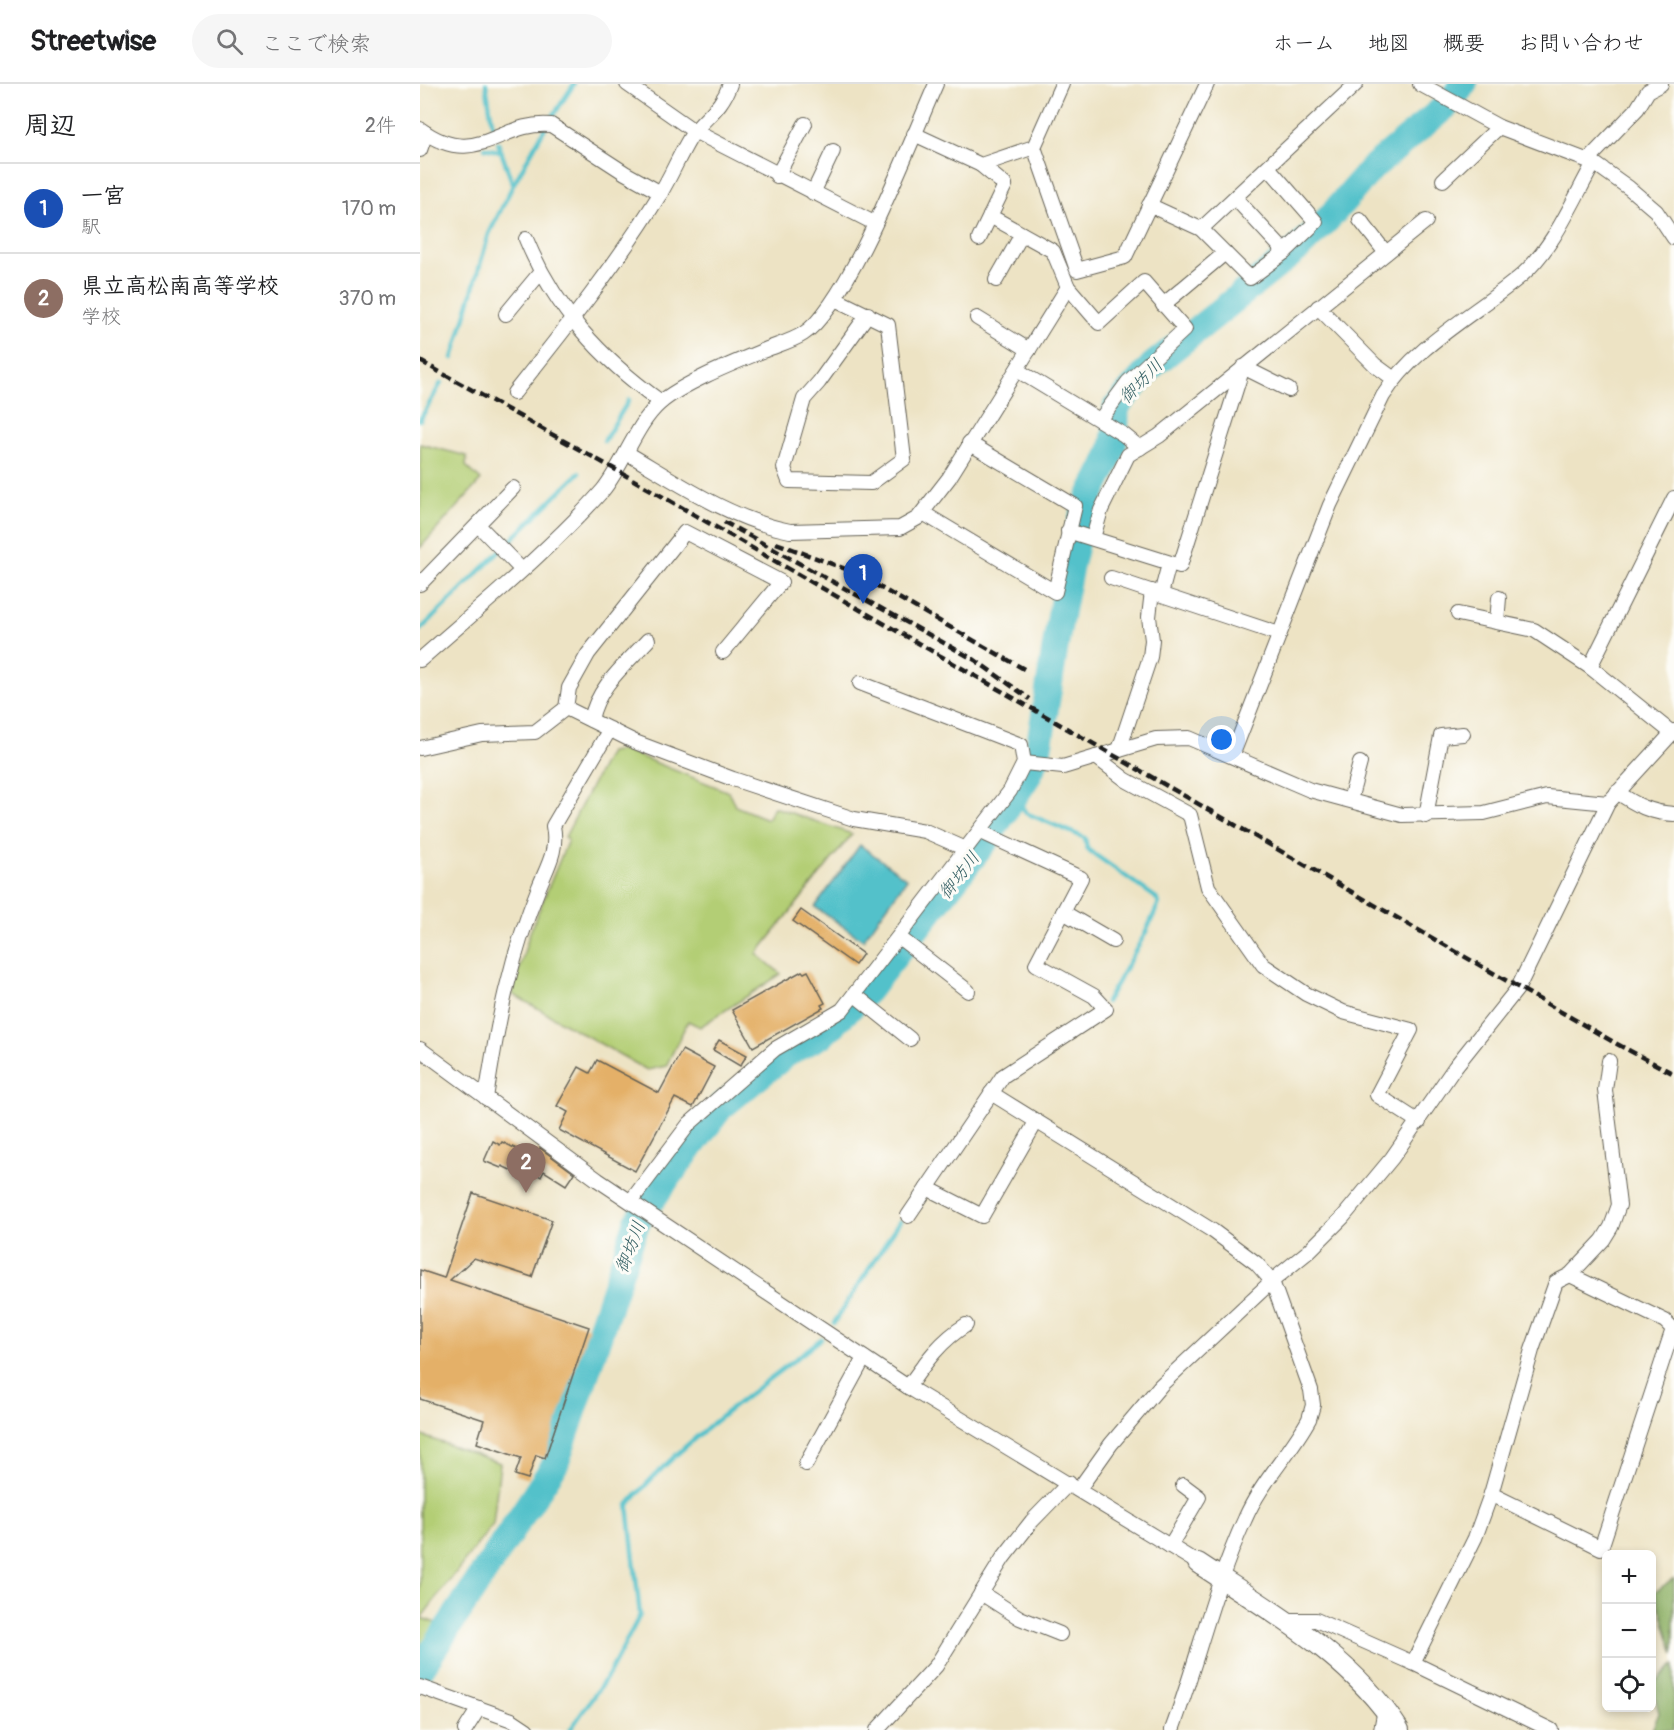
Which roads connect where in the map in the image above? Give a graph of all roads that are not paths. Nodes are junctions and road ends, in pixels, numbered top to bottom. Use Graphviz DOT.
graph roads {
  1 [pos="627,84"];
  2 [pos="730,84"];
  3 [pos="936,84"];
  4 [pos="1062,84"];
  5 [pos="1207,84"];
  6 [pos="1356,84"];
  7 [pos="1420,84"];
  8 [pos="1661,84"];
  9 [pos="805,124"];
  10 [pos="1499,127"];
  11 [pos="423,131"];
  12 [pos="694,131"];
  13 [pos="914,134"];
  14 [pos="1034,147"];
  15 [pos="420,150"];
  16 [pos="832,151"];
  17 [pos="1591,162"];
  18 [pos="981,165"];
  19 [pos="1268,167"];
  20 [pos="777,176"];
  21 [pos="1443,180"];
  22 [pos="661,192"];
  23 [pos="813,193"];
  24 [pos="1234,198"];
  25 [pos="1149,205"];
  26 [pos="990,216"];
  27 [pos="1360,220"];
  28 [pos="1426,221"];
  29 [pos="874,223"];
  30 [pos="1201,229"];
  31 [pos="1022,234"];
  32 [pos="1674,238"];
  33 [pos="526,239"];
  34 [pos="979,239"];
  35 [pos="1285,252"];
  36 [pos="1225,253"];
  37 [pos="1386,253"];
  38 [pos="540,273"];
  39 [pos="996,280"];
  40 [pos="1068,287"];
  41 [pos="836,299"];
  42 [pos="1163,305"];
  43 [pos="1318,307"];
  44 [pos="506,314"];
  45 [pos="868,314"];
  46 [pos="977,318"];
  47 [pos="572,321"];
  48 [pos="1029,350"];
  49 [pos="1244,368"];
  50 [pos="1017,370"];
  51 [pos="1394,379"];
  52 [pos="1289,390"];
  53 [pos="514,393"];
  54 [pos="661,402"];
  55 [pos="1102,421"];
  56 [pos="969,443"];
  57 [pos="1140,448"];
  58 [pos="627,453"];
  59 [pos="513,488"];
  60 [pos="1674,498"];
  61 [pos="923,513"];
  62 [pos="479,526"];
  63 [pos="1068,531"];
  64 [pos="1090,537"];
  65 [pos="1169,564"];
  66 [pos="521,569"];
  67 [pos="1111,578"];
  68 [pos="420,584"];
  69 [pos="1156,592"];
  70 [pos="1499,598"];
  71 [pos="1458,614"];
  72 [pos="1497,622"];
  73 [pos="1279,634"];
  74 [pos="648,640"];
  75 [pos="723,652"];
  76 [pos="420,660"];
  77 [pos="1590,667"];
  78 [pos="860,683"];
  79 [pos="566,708"];
  80 [pos="591,720"];
  81 [pos="610,729"];
  82 [pos="1673,732"];
  83 [pos="1463,734"];
  84 [pos="420,748"];
  85 [pos="1119,750"];
  86 [pos="1232,756"];
  87 [pos="1096,757"];
  88 [pos="1029,764"];
  89 [pos="1360,764"];
  90 [pos="1617,792"];
  91 [pos="1350,800"];
  92 [pos="1608,803"];
  93 [pos="1674,814"];
  94 [pos="1426,816"];
  95 [pos="987,835"];
  96 [pos="966,849"];
  97 [pos="1063,912"];
  98 [pos="904,941"];
  99 [pos="1113,941"];
  100 [pos="968,991"];
  101 [pos="855,995"];
  102 [pos="910,1039"];
  103 [pos="420,1049"];
  104 [pos="1609,1061"];
  105 [pos="991,1094"];
  106 [pos="486,1098"];
  107 [pos="1036,1122"];
  108 [pos="1419,1122"];
  109 [pos="927,1188"];
  110 [pos="633,1202"];
  111 [pos="908,1216"];
  112 [pos="1570,1275"];
  113 [pos="1272,1281"];
  114 [pos="966,1325"];
  115 [pos="1673,1329"];
  116 [pos="864,1358"];
  117 [pos="908,1387"];
  118 [pos="806,1464"];
  119 [pos="1182,1485"];
  120 [pos="1074,1486"];
  121 [pos="1491,1494"];
  122 [pos="1170,1546"];
  123 [pos="1198,1563"];
  124 [pos="1221,1578"];
  125 [pos="981,1593"];
  126 [pos="1286,1620"];
  127 [pos="1060,1634"];
  128 [pos="1413,1662"];
  129 [pos="420,1687"];
  130 [pos="479,1708"];
  131 [pos="1385,1709"];
  132 [pos="465,1730"];
  133 [pos="526,1730"];
  134 [pos="877,1730"];
  135 [pos="1172,1730"];
  136 [pos="1382,1730"];
  137 [pos="1398,1730"];
  138 [pos="1551,1730"];
  1 -- 12 [label="street"];
  2 -- 12 [label="street"];
  3 -- 13 [label="street"];
  4 -- 14 [label="street"];
  5 -- 25 [label="street"];
  6 -- 19 [label="street"];
  7 -- 10 [label="street"];
  8 -- 17 [label="street"];
  9 -- 20 [label="street"];
  10 -- 17 [label="street"];
  10 -- 21 [label="street"];
  11 -- 15 [label="street"];
  11 -- 22 [label="street"];
  12 -- 20 [label="street"];
  12 -- 22 [label="street"];
  13 -- 18 [label="street"];
  13 -- 29 [label="street"];
  14 -- 18 [label="street"];
  14 -- 25 [label="street"];
  16 -- 23 [label="street"];
  17 -- 32 [label="street"];
  17 -- 51 [label="street"];
  18 -- 26 [label="street"];
  19 -- 24 [label="street"];
  19 -- 35 [label="street"];
  20 -- 23 [label="street"];
  22 -- 47 [label="street"];
  23 -- 29 [label="street"];
  24 -- 30 [label="street"];
  24 -- 35 [label="street"];
  25 -- 30 [label="street"];
  26 -- 31 [label="street"];
  26 -- 34 [label="street"];
  27 -- 37 [label="street"];
  28 -- 37 [label="street"];
  29 -- 41 [label="street"];
  30 -- 36 [label="street"];
  31 -- 39 [label="street"];
  31 -- 40 [label="street"];
  33 -- 38 [label="street"];
  35 -- 36 [label="street"];
  36 -- 42 [label="street"];
  37 -- 43 [label="street"];
  38 -- 44 [label="street"];
  38 -- 47 [label="street"];
  40 -- 42 [label="street"];
  40 -- 48 [label="street"];
  41 -- 45 [label="street"];
  41 -- 54 [label="street"];
  42 -- 55 [label="street"];
  43 -- 49 [label="street"];
  43 -- 51 [label="street"];
  45 -- 45 [label="street"];
  46 -- 48 [label="street"];
  47 -- 53 [label="street"];
  47 -- 54 [label="street"];
  48 -- 50 [label="street"];
  49 -- 52 [label="street"];
  49 -- 57 [label="street"];
  49 -- 65 [label="street"];
  50 -- 55 [label="street"];
  50 -- 56 [label="street"];
  51 -- 73 [label="street"];
  54 -- 58 [label="street"];
  55 -- 57 [label="street"];
  56 -- 61 [label="street"];
  56 -- 63 [label="street"];
  57 -- 64 [label="street"];
  58 -- 61 [label="street"];
  58 -- 66 [label="street"];
  59 -- 62 [label="street"];
  60 -- 77 [label="street"];
  61 -- 63 [label="street"];
  62 -- 66 [label="street"];
  62 -- 68 [label="street"];
  63 -- 64 [label="street"];
  64 -- 65 [label="street"];
  65 -- 69 [label="street"];
  66 -- 76 [label="street"];
  67 -- 69 [label="street"];
  69 -- 73 [label="street"];
  69 -- 85 [label="street"];
  70 -- 72 [label="street"];
  71 -- 72 [label="street"];
  72 -- 77 [label="street"];
  73 -- 86 [label="street"];
  74 -- 80 [label="street"];
  75 -- 79 [label="street"];
  77 -- 82 [label="street"];
  78 -- 88 [label="street"];
  79 -- 80 [label="street"];
  79 -- 84 [label="street"];
  80 -- 81 [label="street"];
  81 -- 96 [label="street"];
  81 -- 106 [label="street"];
  82 -- 90 [label="street"];
  83 -- 94 [label="street"];
  85 -- 86 [label="street"];
  85 -- 87 [label="street"];
  86 -- 91 [label="street"];
  87 -- 88 [label="street"];
  87 -- 108 [label="street"];
  88 -- 95 [label="street"];
  89 -- 91 [label="street"];
  90 -- 92 [label="street"];
  90 -- 93 [label="street"];
  91 -- 94 [label="street"];
  92 -- 94 [label="street"];
  92 -- 108 [label="street"];
  95 -- 96 [label="street"];
  95 -- 97 [label="street"];
  96 -- 98 [label="street"];
  97 -- 99 [label="street"];
  97 -- 105 [label="street"];
  98 -- 100 [label="street"];
  98 -- 101 [label="street"];
  101 -- 102 [label="street"];
  101 -- 110 [label="street"];
  103 -- 106 [label="street"];
  104 -- 112 [label="street"];
  105 -- 107 [label="street"];
  105 -- 109 [label="street"];
  106 -- 110 [label="street"];
  107 -- 109 [label="street"];
  107 -- 113 [label="street"];
  108 -- 113 [label="street"];
  109 -- 111 [label="street"];
  110 -- 116 [label="street"];
  112 -- 115 [label="street"];
  112 -- 121 [label="street"];
  113 -- 120 [label="street"];
  113 -- 124 [label="street"];
  114 -- 117 [label="street"];
  115 -- 121 [label="street"];
  116 -- 117 [label="street"];
  116 -- 118 [label="street"];
  117 -- 120 [label="street"];
  119 -- 122 [label="street"];
  120 -- 122 [label="street"];
  120 -- 125 [label="street"];
  121 -- 128 [label="street"];
  122 -- 123 [label="street"];
  123 -- 124 [label="street"];
  124 -- 126 [label="street"];
  124 -- 135 [label="street"];
  125 -- 127 [label="street"];
  125 -- 134 [label="street"];
  126 -- 128 [label="street"];
  126 -- 131 [label="street"];
  128 -- 138 [label="street"];
  129 -- 130 [label="street"];
  130 -- 132 [label="street"];
  130 -- 133 [label="street"];
  131 -- 136 [label="street"];
  131 -- 137 [label="street"];
}
